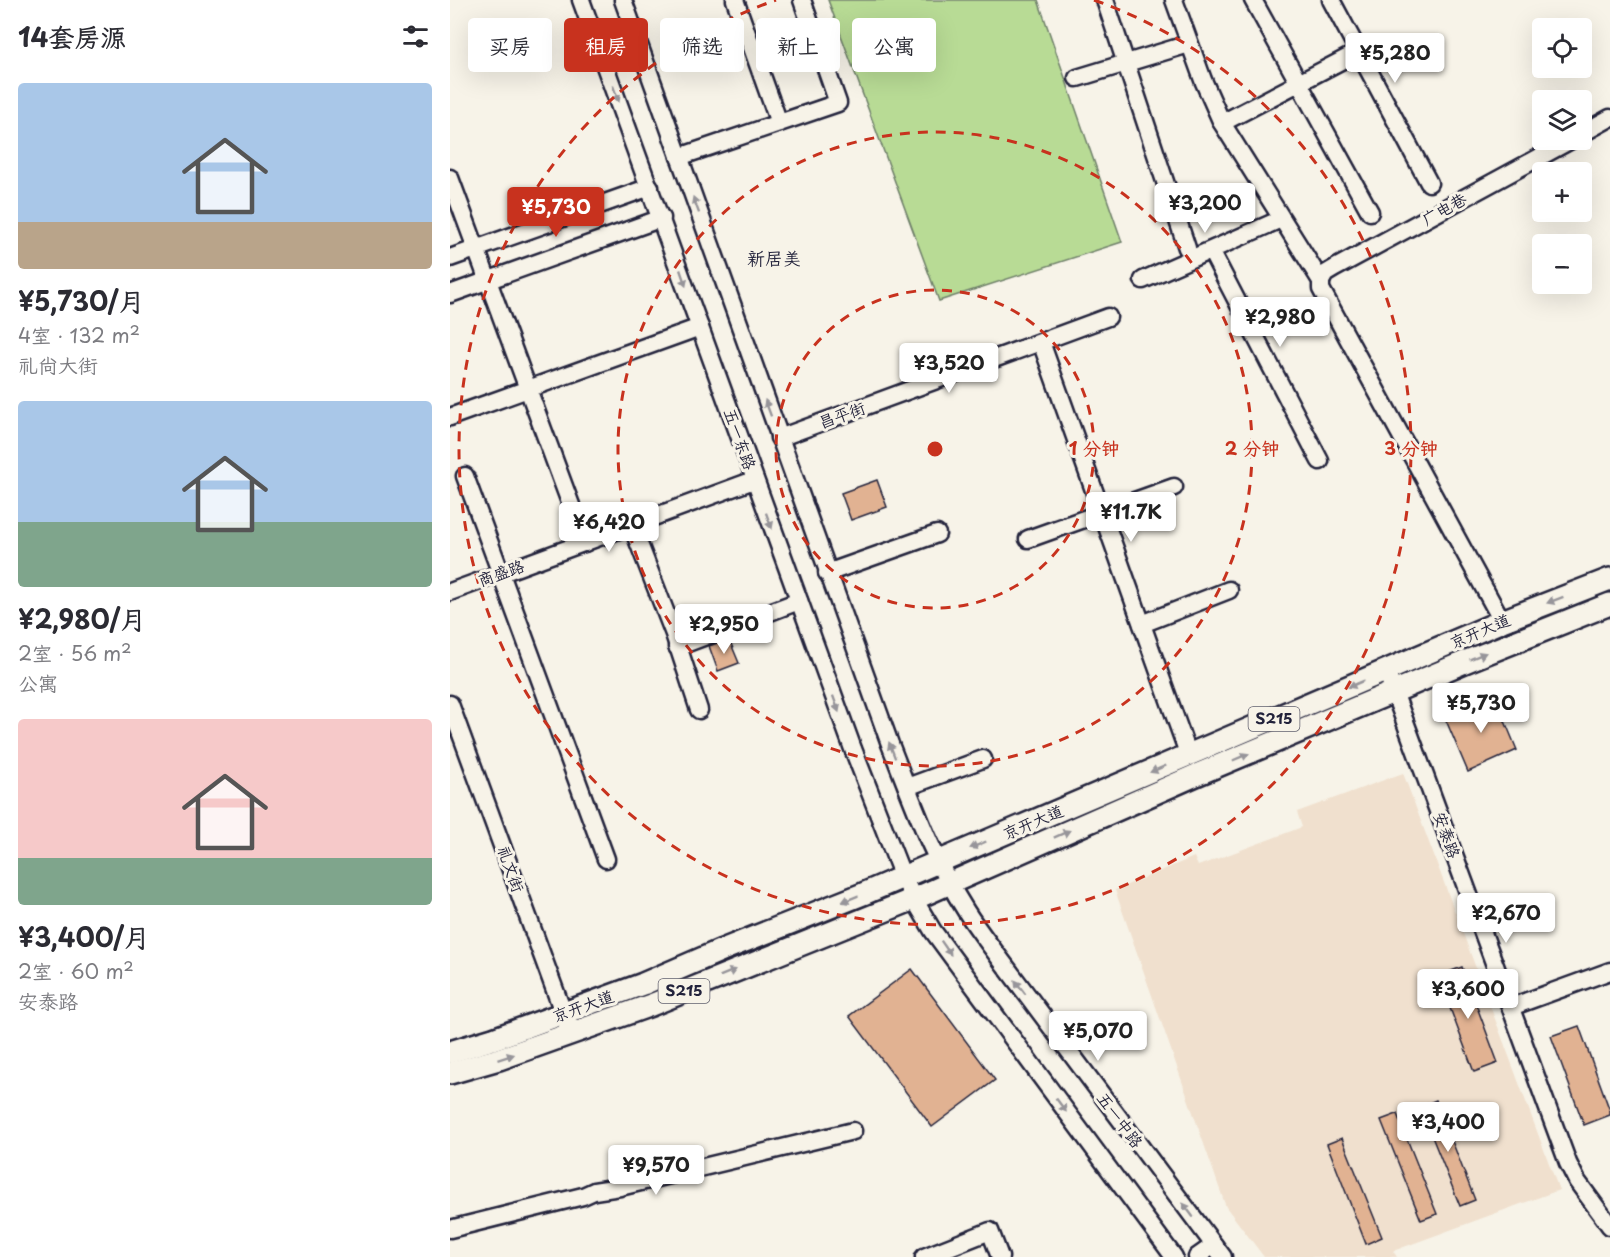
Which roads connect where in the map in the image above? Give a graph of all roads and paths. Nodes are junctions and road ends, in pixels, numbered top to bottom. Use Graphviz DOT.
graph roads {
  1 [pos="581,0"];
  2 [pos="623,0"];
  3 [pos="735,0"];
  4 [pos="802,0"];
  5 [pos="1105,0"];
  6 [pos="1174,0"];
  7 [pos="1253,0"];
  8 [pos="1331,0"];
  9 [pos="1189,44"];
  10 [pos="1358,52"];
  11 [pos="1126,63"];
  12 [pos="1077,78"];
  13 [pos="1299,83"];
  14 [pos="1610,118"];
  15 [pos="779,123"];
  16 [pos="1222,123"];
  17 [pos="1592,128"];
  18 [pos="1553,150"];
  19 [pos="679,157"];
  20 [pos="450,178"];
  21 [pos="1429,183"];
  22 [pos="650,187"];
  23 [pos="1370,212"];
  24 [pos="662,218"];
  25 [pos="1281,219"];
  26 [pos="476,248"];
  27 [pos="1187,248"];
  28 [pos="1211,251"];
  29 [pos="450,258"];
  30 [pos="488,280"];
  31 [pos="1143,280"];
  32 [pos="1321,281"];
  33 [pos="450,294"];
  34 [pos="1108,317"];
  35 [pos="700,327"];
  36 [pos="1041,342"];
  37 [pos="528,389"];
  38 [pos="450,417"];
  39 [pos="779,438"];
  40 [pos="1320,461"];
  41 [pos="465,476"];
  42 [pos="754,480"];
  43 [pos="1174,487"];
  44 [pos="1102,513"];
  45 [pos="632,526"];
  46 [pos="937,534"];
  47 [pos="1028,538"];
  48 [pos="585,543"];
  49 [pos="827,573"];
  50 [pos="500,574"];
  51 [pos="1610,579"];
  52 [pos="1230,590"];
  53 [pos="450,592"];
  54 [pos="799,601"];
  55 [pos="1608,609"];
  56 [pos="1502,621"];
  57 [pos="1142,624"];
  58 [pos="677,647"];
  59 [pos="1386,671"];
  60 [pos="1394,693"];
  61 [pos="450,704"];
  62 [pos="699,710"];
  63 [pos="1189,756"];
  64 [pos="983,759"];
  65 [pos="907,787"];
  66 [pos="606,859"];
  67 [pos="940,861"];
  68 [pos="903,877"];
  69 [pos="950,883"];
  70 [pos="914,899"];
  71 [pos="1610,971"];
  72 [pos="1610,983"];
  73 [pos="1513,1012"];
  74 [pos="563,1013"];
  75 [pos="571,1035"];
  76 [pos="450,1052"];
  77 [pos="450,1073"];
  78 [pos="853,1131"];
  79 [pos="1610,1226"];
  80 [pos="450,1229"];
  81 [pos="1218,1251"];
  82 [pos="924,1257"];
  83 [pos="1000,1257"];
  84 [pos="1174,1257"];
  85 [pos="1197,1257"];
  1 -- 22 [label="street, 五一东路, one-way"];
  2 -- 19 [label="street"];
  3 -- 15 [label="street"];
  4 -- 15 [label="street"];
  5 -- 11 [label="street"];
  6 -- 9 [label="street"];
  7 -- 13 [label="street"];
  8 -- 10 [label="street"];
  9 -- 11 [label="street"];
  9 -- 16 [label="street"];
  10 -- 13 [label="street"];
  10 -- 21 [label="street"];
  11 -- 12 [label="street"];
  11 -- 27 [label="street"];
  13 -- 16 [label="street"];
  13 -- 23 [label="street"];
  14 -- 17 [label="street"];
  15 -- 19 [label="street"];
  16 -- 25 [label="street"];
  18 -- 32 [label="street, 广电巷"];
  39 -- 19 [label="street, one-way"];
  20 -- 26 [label="street"];
  22 -- 24 [label="street, 五一东路"];
  22 -- 26 [label="street"];
  24 -- 30 [label="street"];
  24 -- 35 [label="street, 五一东路, one-way"];
  25 -- 28 [label="street"];
  25 -- 32 [label="street"];
  26 -- 29 [label="street"];
  26 -- 30 [label="street"];
  28 -- 31 [label="street"];
  28 -- 40 [label="street"];
  30 -- 33 [label="street"];
  30 -- 37 [label="street"];
  32 -- 56 [label="street"];
  34 -- 36 [label="street, 昌平街"];
  35 -- 37 [label="street"];
  35 -- 42 [label="street, 五一东路"];
  36 -- 39 [label="street, 昌平街"];
  36 -- 44 [label="street"];
  37 -- 38 [label="street"];
  37 -- 48 [label="street"];
  39 -- 49 [label="street"];
  41 -- 50 [label="street"];
  42 -- 45 [label="street, 商盛路"];
  42 -- 54 [label="street, 五一东路, one-way"];
  43 -- 44 [label="street"];
  44 -- 47 [label="street"];
  44 -- 57 [label="street"];
  45 -- 48 [label="street, 商盛路"];
  45 -- 58 [label="street"];
  46 -- 49 [label="street"];
  48 -- 50 [label="street, 商盛路"];
  65 -- 49 [label="street, one-way"];
  50 -- 53 [label="street, 商盛路"];
  50 -- 66 [label="street"];
  51 -- 56 [label="main road, 京开大道 / S215, one-way"];
  52 -- 57 [label="street"];
  54 -- 58 [label="street"];
  54 -- 68 [label="street, 五一东路, one-way"];
  60 -- 55 [label="main road, 京开大道 / S215, one-way"];
  56 -- 59 [label="main road, 京开大道 / S215"];
  57 -- 63 [label="street"];
  58 -- 62 [label="street"];
  59 -- 60 [label="street, 安泰路"];
  59 -- 63 [label="main road, 京开大道 / S215, one-way"];
  69 -- 60 [label="main road, 京开大道 / S215, one-way"];
  60 -- 73 [label="street, 安泰路"];
  61 -- 74 [label="street, 礼文街"];
  63 -- 67 [label="main road, 京开大道 / S215, one-way"];
  64 -- 65 [label="street"];
  65 -- 67 [label="street"];
  67 -- 68 [label="main road, 京开大道 / S215"];
  67 -- 69 [label="street, 五一中路"];
  68 -- 70 [label="street"];
  68 -- 74 [label="main road, 京开大道 / S215, one-way"];
  69 -- 70 [label="main road, 京开大道 / S215"];
  81 -- 69 [label="street, 五一中路, one-way"];
  75 -- 70 [label="main road, 京开大道 / S215, one-way"];
  70 -- 84 [label="street, one-way"];
  71 -- 73 [label="street"];
  72 -- 73 [label="street"];
  73 -- 79 [label="street, 安泰路"];
  74 -- 75 [label="street, 礼文街"];
  74 -- 76 [label="main road, 京开大道 / S215"];
  77 -- 75 [label="main road, 京开大道 / S215, one-way"];
  78 -- 80 [label="street"];
  81 -- 85 [label="street"];
  82 -- 83 [label="street"];
}
